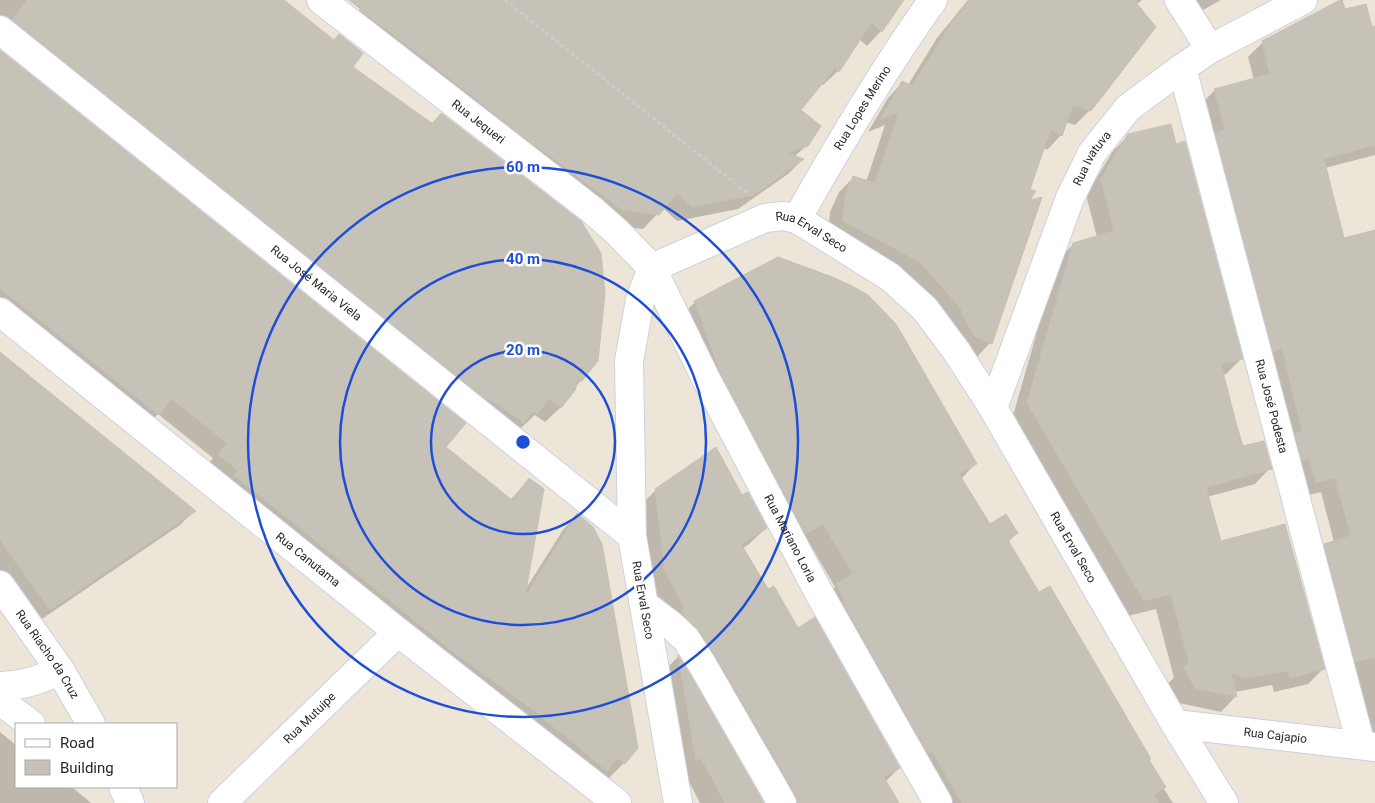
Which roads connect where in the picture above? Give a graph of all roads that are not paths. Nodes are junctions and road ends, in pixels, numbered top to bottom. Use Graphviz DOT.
graph roads {
  1 [pos="321,0"];
  2 [pos="933,0"];
  3 [pos="1179,0"];
  4 [pos="1303,0"];
  5 [pos="0,30"];
  6 [pos="1210,49"];
  7 [pos="1182,68"];
  8 [pos="797,219"];
  9 [pos="652,268"];
  10 [pos="0,312"];
  11 [pos="993,408"];
  12 [pos="632,536"];
  13 [pos="0,585"];
  14 [pos="645,605"];
  15 [pos="398,632"];
  16 [pos="60,670"];
  17 [pos="0,686"];
  18 [pos="0,701"];
  19 [pos="31,723"];
  20 [pos="90,723"];
  21 [pos="1175,724"];
  22 [pos="1368,746"];
  23 [pos="123,788"];
  24 [pos="130,803"];
  25 [pos="222,803"];
  26 [pos="617,803"];
  27 [pos="678,803"];
  28 [pos="782,803"];
  29 [pos="938,803"];
  30 [pos="1224,803"];
  1 -- 9 [label="street, Rua Jequeri"];
  2 -- 8 [label="street, Rua Lopes Merino"];
  3 -- 6 [label="street"];
  4 -- 6 [label="street, Rua Ivatuva"];
  5 -- 12 [label="street, Rua José Maria Viela"];
  6 -- 7 [label="street, Rua Ivatuva"];
  7 -- 11 [label="street, Rua Ivatuva"];
  7 -- 22 [label="street, Rua José Podesta"];
  8 -- 9 [label="street, Rua Erval Seco"];
  8 -- 11 [label="street, Rua Erval Seco"];
  9 -- 12 [label="street, Rua Erval Seco"];
  9 -- 29 [label="street, Rua Mariano Loria"];
  10 -- 15 [label="street, Rua Canutama"];
  11 -- 21 [label="street, Rua Erval Seco"];
  12 -- 14 [label="street, Rua Erval Seco"];
  13 -- 16 [label="street, Rua Riacho da Cruz"];
  14 -- 27 [label="street, Rua Erval Seco"];
  14 -- 28 [label="street"];
  15 -- 25 [label="street, Rua Mutuipe"];
  15 -- 26 [label="street, Rua Canutama"];
  16 -- 17 [label="street"];
  16 -- 20 [label="street, Rua Riacho da Cruz"];
  18 -- 19 [label="street"];
  21 -- 22 [label="street, Rua Cajapio"];
  21 -- 30 [label="street, Rua Erval Seco"];
  23 -- 24 [label="street"];
}
